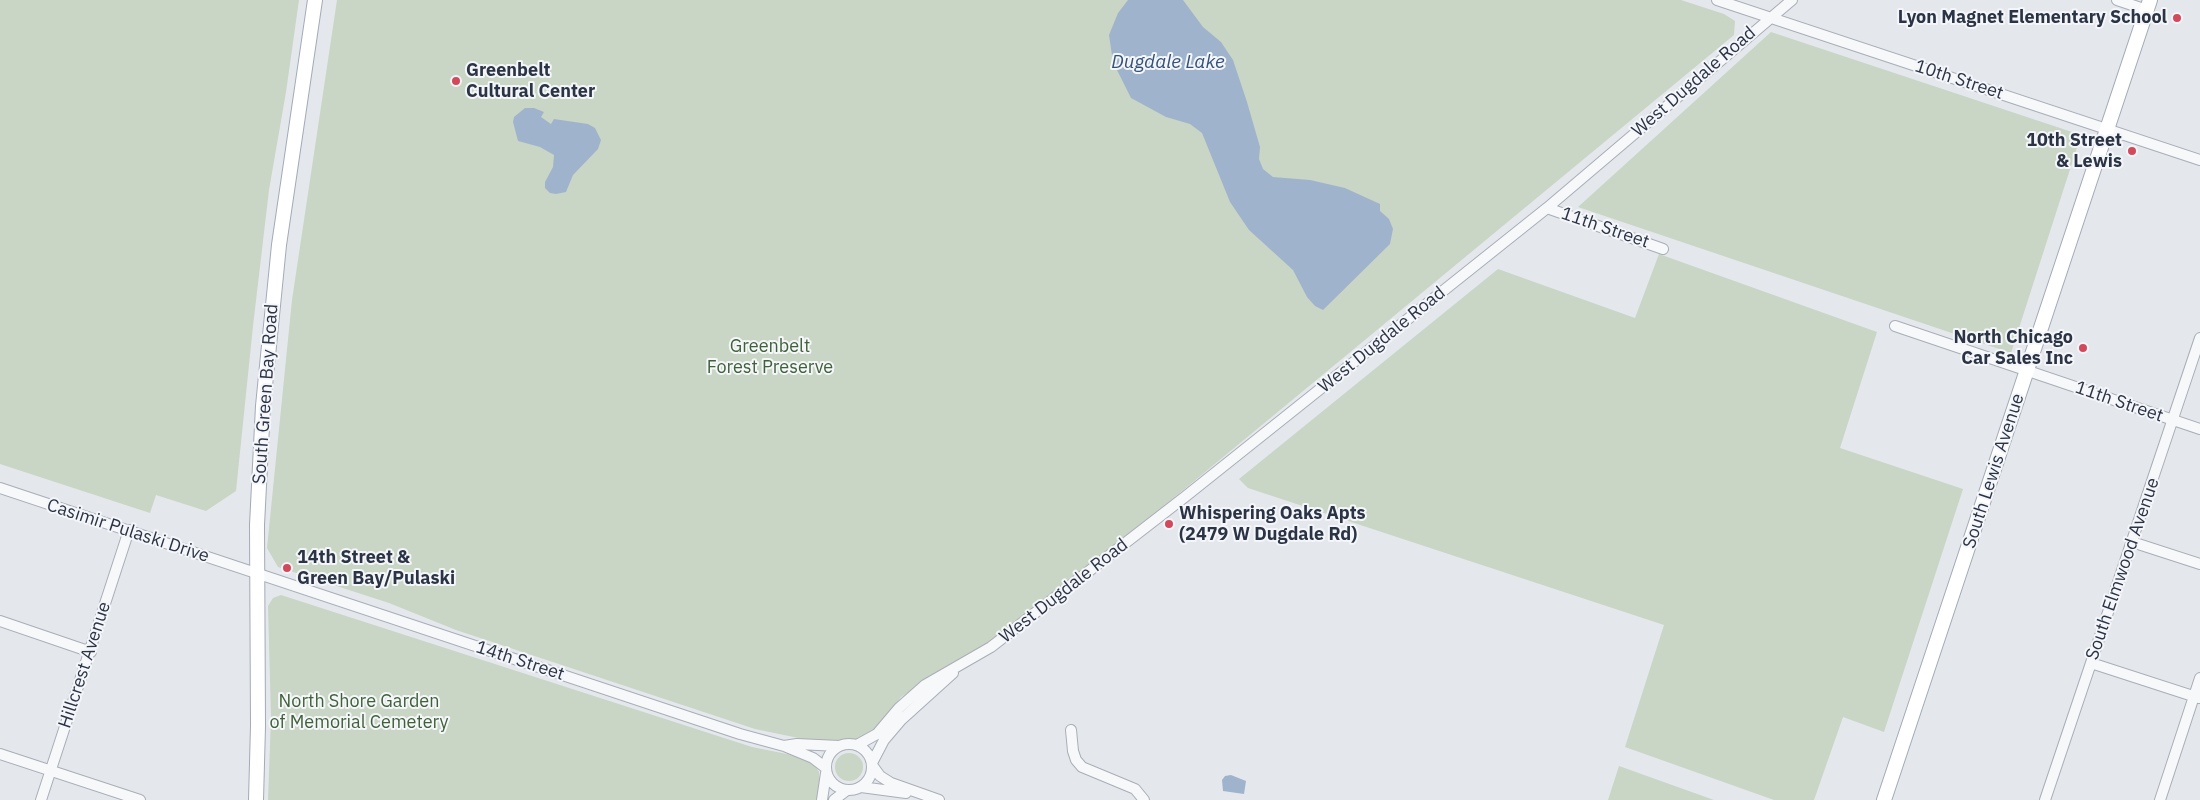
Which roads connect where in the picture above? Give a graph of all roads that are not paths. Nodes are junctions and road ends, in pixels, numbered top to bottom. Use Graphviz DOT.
graph roads {
  1 [pos="315,0"];
  2 [pos="1717,0"];
  3 [pos="1792,0"];
  4 [pos="2116,0"];
  5 [pos="2148,5"];
  6 [pos="1770,18"];
  7 [pos="2107,129"];
  8 [pos="2200,160"];
  9 [pos="1547,208"];
  10 [pos="1663,248"];
  11 [pos="1895,326"];
  12 [pos="2200,338"];
  13 [pos="2027,371"];
  14 [pos="2173,420"];
  15 [pos="2200,429"];
  16 [pos="0,488"];
  17 [pos="129,530"];
  18 [pos="2132,542"];
  19 [pos="2200,564"];
  20 [pos="256,573"];
  21 [pos="0,621"];
  22 [pos="90,652"];
  23 [pos="2091,663"];
  24 [pos="960,666"];
  25 [pos="2200,678"];
  26 [pos="2197,698"];
  27 [pos="1071,730"];
  28 [pos="856,745"];
  29 [pos="784,746"];
  30 [pos="838,746"];
  31 [pos="0,754"];
  32 [pos="872,764"];
  33 [pos="51,771"];
  34 [pos="826,771"];
  35 [pos="861,787"];
  36 [pos="847,790"];
  37 [pos="915,793"];
  38 [pos="256,795"];
  39 [pos="41,800"];
  40 [pos="140,800"];
  41 [pos="822,800"];
  42 [pos="834,800"];
  43 [pos="939,800"];
  44 [pos="1144,800"];
  45 [pos="1884,800"];
  46 [pos="2045,800"];
  47 [pos="2160,800"];
  1 -- 20 [label="main road, South Green Bay Road"];
  2 -- 6 [label="street, 10th Street"];
  3 -- 6 [label="street, West Dugdale Road"];
  4 -- 5 [label="street"];
  5 -- 7 [label="main road, South Lewis Avenue"];
  6 -- 7 [label="street, 10th Street"];
  6 -- 9 [label="street, West Dugdale Road"];
  7 -- 8 [label="street, 10th Street"];
  7 -- 13 [label="main road, South Lewis Avenue"];
  9 -- 10 [label="street, 11th Street"];
  9 -- 24 [label="street, West Dugdale Road"];
  11 -- 13 [label="street, 11th Street"];
  12 -- 14 [label="street, South Elmwood Avenue"];
  13 -- 14 [label="street, 11th Street"];
  13 -- 45 [label="main road, South Lewis Avenue"];
  14 -- 15 [label="street, 11th Street"];
  14 -- 18 [label="street, South Elmwood Avenue"];
  16 -- 17 [label="street, Casimir Pulaski Drive"];
  17 -- 20 [label="street, Casimir Pulaski Drive"];
  17 -- 22 [label="street, Hillcrest Avenue"];
  18 -- 19 [label="street"];
  18 -- 23 [label="street, South Elmwood Avenue"];
  20 -- 29 [label="street, 14th Street"];
  20 -- 38 [label="main road, South Green Bay Road"];
  21 -- 22 [label="street"];
  22 -- 33 [label="street, Hillcrest Avenue"];
  23 -- 26 [label="street"];
  23 -- 46 [label="street, South Elmwood Avenue"];
  24 -- 28 [label="street"];
  24 -- 32 [label="street"];
  25 -- 26 [label="street"];
  26 -- 47 [label="street"];
  27 -- 44 [label="street"];
  28 -- 30 [label="street"];
  28 -- 32 [label="street"];
  29 -- 30 [label="street, 14th Street"];
  29 -- 34 [label="street, 14th Street"];
  30 -- 34 [label="street"];
  31 -- 33 [label="street"];
  32 -- 35 [label="street"];
  32 -- 37 [label="street"];
  33 -- 39 [label="street, Hillcrest Avenue"];
  33 -- 40 [label="street"];
  34 -- 36 [label="street"];
  34 -- 41 [label="street"];
  35 -- 36 [label="street"];
  35 -- 37 [label="street"];
  36 -- 42 [label="street"];
  37 -- 43 [label="street"];
}
